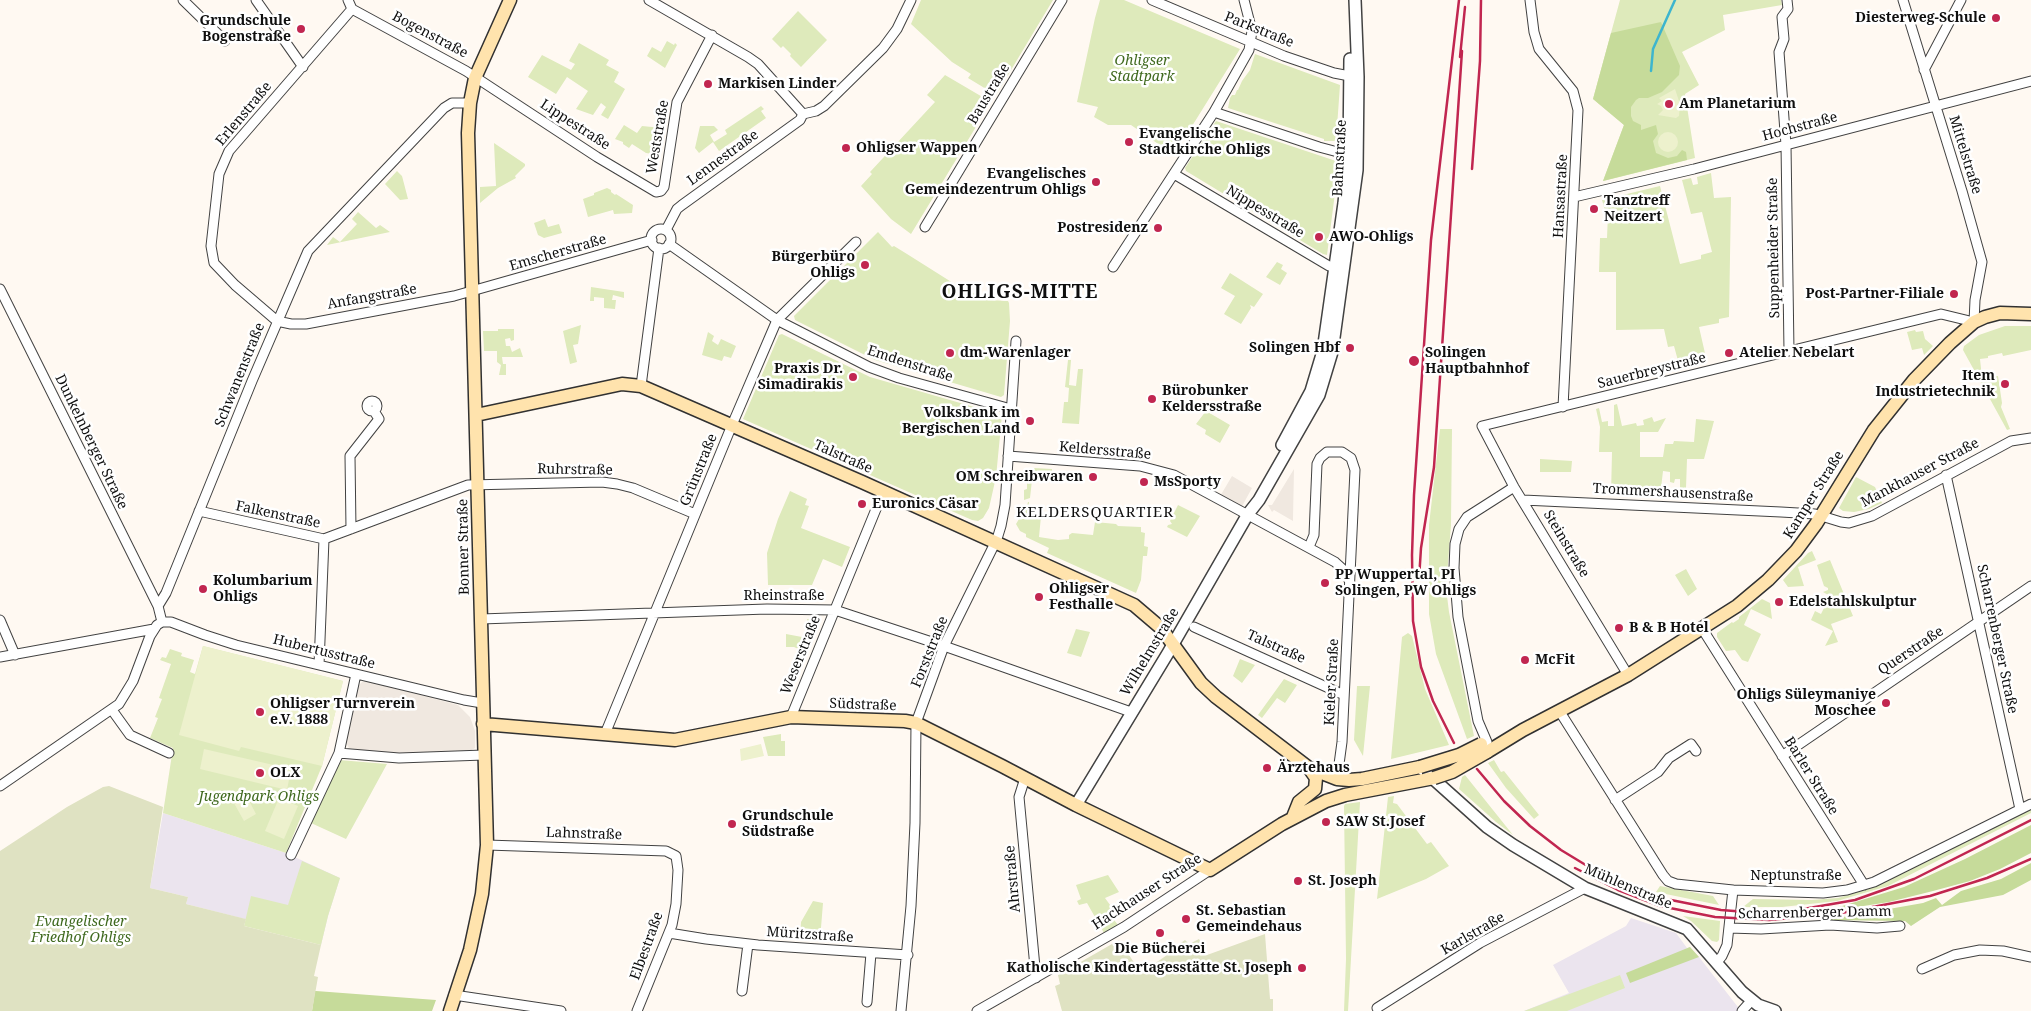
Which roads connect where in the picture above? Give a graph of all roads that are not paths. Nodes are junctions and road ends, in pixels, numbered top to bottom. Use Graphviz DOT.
graph roads {
  1 [pos="182,0"];
  2 [pos="256,0"];
  3 [pos="348,0"];
  4 [pos="510,0"];
  5 [pos="649,0"];
  6 [pos="911,0"];
  7 [pos="1062,0"];
  8 [pos="1152,0"];
  9 [pos="1244,0"];
  10 [pos="1350,0"];
  11 [pos="1356,0"];
  12 [pos="1530,0"];
  13 [pos="1787,0"];
  14 [pos="1903,0"];
  15 [pos="1961,0"];
  16 [pos="352,10"];
  17 [pos="712,35"];
  18 [pos="225,41"];
  19 [pos="1251,43"];
  20 [pos="303,68"];
  21 [pos="1924,70"];
  22 [pos="1354,77"];
  23 [pos="475,78"];
  24 [pos="2031,81"];
  25 [pos="470,103"];
  26 [pos="1936,105"];
  27 [pos="1214,112"];
  28 [pos="803,114"];
  29 [pos="1786,145"];
  30 [pos="1349,155"];
  31 [pos="1357,170"];
  32 [pos="1174,174"];
  33 [pos="661,191"];
  34 [pos="1574,197"];
  35 [pos="924,227"];
  36 [pos="666,230"];
  37 [pos="652,240"];
  38 [pos="856,242"];
  39 [pos="669,244"];
  40 [pos="659,248"];
  41 [pos="1113,267"];
  42 [pos="1339,269"];
  43 [pos="0,289"];
  44 [pos="472,292"];
  45 [pos="2031,314"];
  46 [pos="1332,317"];
  47 [pos="777,320"];
  48 [pos="278,321"];
  49 [pos="1974,322"];
  50 [pos="1016,341"];
  51 [pos="1789,351"];
  52 [pos="641,386"];
  53 [pos="1563,407"];
  54 [pos="1011,409"];
  55 [pos="374,410"];
  56 [pos="476,415"];
  57 [pos="732,425"];
  58 [pos="1482,426"];
  59 [pos="2031,438"];
  60 [pos="1008,456"];
  61 [pos="1946,476"];
  62 [pos="478,484"];
  63 [pos="1514,487"];
  64 [pos="884,492"];
  65 [pos="1523,500"];
  66 [pos="199,511"];
  67 [pos="696,514"];
  68 [pos="1248,514"];
  69 [pos="1821,516"];
  70 [pos="350,529"];
  71 [pos="324,539"];
  72 [pos="996,542"];
  73 [pos="1309,546"];
  74 [pos="2031,586"];
  75 [pos="1351,587"];
  76 [pos="158,606"];
  77 [pos="835,610"];
  78 [pos="654,614"];
  79 [pos="480,619"];
  80 [pos="0,620"];
  81 [pos="1979,621"];
  82 [pos="162,622"];
  83 [pos="1194,627"];
  84 [pos="154,629"];
  85 [pos="1702,630"];
  86 [pos="1173,643"];
  87 [pos="944,646"];
  88 [pos="15,655"];
  89 [pos="0,657"];
  90 [pos="319,665"];
  91 [pos="356,674"];
  92 [pos="1628,675"];
  93 [pos="1344,695"];
  94 [pos="482,703"];
  95 [pos="112,710"];
  96 [pos="1131,712"];
  97 [pos="1560,712"];
  98 [pos="790,717"];
  99 [pos="916,723"];
  100 [pos="483,724"];
  101 [pos="605,734"];
  102 [pos="1485,746"];
  103 [pos="1696,751"];
  104 [pos="339,752"];
  105 [pos="169,753"];
  106 [pos="484,754"];
  107 [pos="1782,756"];
  108 [pos="1420,767"];
  109 [pos="1309,768"];
  110 [pos="1025,778"];
  111 [pos="1434,778"];
  112 [pos="1337,779"];
  113 [pos="0,786"];
  114 [pos="1339,797"];
  115 [pos="1615,800"];
  116 [pos="2031,804"];
  117 [pos="1076,805"];
  118 [pos="2020,809"];
  119 [pos="1294,813"];
  120 [pos="487,845"];
  121 [pos="292,856"];
  122 [pos="677,859"];
  123 [pos="1210,870"];
  124 [pos="1864,885"];
  125 [pos="1585,888"];
  126 [pos="1733,890"];
  127 [pos="1900,926"];
  128 [pos="1729,928"];
  129 [pos="669,933"];
  130 [pos="748,944"];
  131 [pos="871,953"];
  132 [pos="908,955"];
  133 [pos="2031,957"];
  134 [pos="1717,962"];
  135 [pos="1922,969"];
  136 [pos="1036,978"];
  137 [pos="742,992"];
  138 [pos="454,995"];
  139 [pos="1751,1001"];
  140 [pos="867,1002"];
  141 [pos="1377,1008"];
  142 [pos="450,1011"];
  143 [pos="561,1011"];
  144 [pos="637,1011"];
  145 [pos="902,1011"];
  146 [pos="977,1011"];
  147 [pos="1742,1011"];
  148 [pos="1775,1011"];
  1 -- 18 [label="street"];
  2 -- 20 [label="street"];
  3 -- 16 [label="street"];
  4 -- 23 [label="main road, Bonner Straße"];
  5 -- 17 [label="street"];
  6 -- 28 [label="street"];
  7 -- 35 [label="street, Baustraße"];
  8 -- 19 [label="street, Parkstraße"];
  9 -- 19 [label="street"];
  10 -- 22 [label="street, Bahnstraße"];
  11 -- 22 [label="street, Bahnstraße"];
  12 -- 34 [label="street, Hansastraße"];
  13 -- 29 [label="street, Suppenheider Straße"];
  14 -- 21 [label="street, Mittelstraße"];
  15 -- 21 [label="street"];
  16 -- 20 [label="street, Erlenstraße"];
  16 -- 23 [label="street, Bogenstraße"];
  17 -- 28 [label="street"];
  17 -- 33 [label="street, Weststraße"];
  19 -- 22 [label="street, Parkstraße"];
  19 -- 27 [label="street"];
  20 -- 48 [label="street, Erlenstraße"];
  21 -- 26 [label="street, Mittelstraße"];
  22 -- 30 [label="street, Bahnstraße"];
  22 -- 31 [label="street, Bahnstraße"];
  23 -- 25 [label="main road, Bonner Straße"];
  23 -- 33 [label="street, Lippestraße"];
  24 -- 26 [label="street, Hochstraße"];
  25 -- 44 [label="main road, Bonner Straße"];
  25 -- 48 [label="street, Schwanenstraße"];
  26 -- 29 [label="street, Hochstraße"];
  26 -- 49 [label="street, Mittelstraße"];
  27 -- 30 [label="street"];
  27 -- 32 [label="street"];
  28 -- 36 [label="street, Lennestraße"];
  29 -- 34 [label="street, Hochstraße"];
  29 -- 51 [label="street, Suppenheider Straße"];
  30 -- 31 [label="street"];
  30 -- 42 [label="street, Bahnstraße"];
  31 -- 42 [label="street, Bahnstraße"];
  32 -- 41 [label="street"];
  32 -- 42 [label="street, Nippesstraße"];
  34 -- 53 [label="street, Hansastraße"];
  36 -- 37 [label="street, Lennestraße"];
  36 -- 39 [label="street"];
  37 -- 40 [label="street"];
  37 -- 44 [label="street, Emscherstraße"];
  38 -- 47 [label="street, Grünstraße"];
  39 -- 40 [label="street"];
  39 -- 47 [label="street"];
  40 -- 52 [label="street"];
  42 -- 46 [label="street, Bahnstraße"];
  43 -- 76 [label="street, Dunkelnberger Straße"];
  44 -- 48 [label="street, Anfangstraße"];
  44 -- 56 [label="main road, Bonner Straße"];
  45 -- 49 [label="main road"];
  46 -- 68 [label="street, Wilhelmstraße"];
  46 -- 68 [label="street, Wilhelmstraße"];
  47 -- 54 [label="street, Emdenstraße"];
  47 -- 57 [label="street, Grünstraße"];
  48 -- 66 [label="street, Schwanenstraße"];
  49 -- 51 [label="street, Sauerbreystraße"];
  49 -- 69 [label="main road, Kamper Straße"];
  50 -- 54 [label="street, Forststraße"];
  51 -- 53 [label="street, Sauerbreystraße"];
  52 -- 56 [label="main road, Talstraße"];
  52 -- 57 [label="main road, Talstraße"];
  53 -- 58 [label="street, Sauerbreystraße"];
  54 -- 60 [label="street, Forststraße"];
  55 -- 70 [label="street"];
  56 -- 62 [label="main road, Bonner Straße"];
  57 -- 64 [label="main road, Talstraße"];
  57 -- 67 [label="street, Grünstraße"];
  58 -- 63 [label="street, Steinstraße"];
  59 -- 61 [label="street, Mankhauser Straße"];
  60 -- 68 [label="street, Keldersstraße"];
  60 -- 72 [label="street, Forststraße"];
  61 -- 69 [label="street, Mankhauser Straße"];
  61 -- 81 [label="street, Scharrenberger Straße"];
  62 -- 67 [label="street, Ruhrstraße"];
  62 -- 70 [label="street, Falkenstraße"];
  62 -- 79 [label="main road, Bonner Straße"];
  63 -- 65 [label="street, Steinstraße"];
  63 -- 102 [label="street"];
  64 -- 72 [label="main road, Talstraße"];
  64 -- 77 [label="street, Weserstraße"];
  65 -- 69 [label="street, Trommershausenstraße"];
  65 -- 92 [label="street, Steinstraße"];
  66 -- 71 [label="street, Falkenstraße"];
  66 -- 76 [label="street, Schwanenstraße"];
  67 -- 78 [label="street, Grünstraße"];
  68 -- 73 [label="street"];
  68 -- 86 [label="street, Wilhelmstraße"];
  69 -- 85 [label="main road, Kamper Straße"];
  70 -- 71 [label="street, Falkenstraße"];
  71 -- 90 [label="street"];
  72 -- 86 [label="main road, Talstraße"];
  72 -- 87 [label="street, Forststraße"];
  73 -- 75 [label="street"];
  73 -- 75 [label="street, Kieler Straße"];
  74 -- 81 [label="street, Querstraße"];
  75 -- 93 [label="street, Kieler Straße"];
  76 -- 82 [label="street"];
  77 -- 78 [label="street, Rheinstraße"];
  77 -- 87 [label="street, Rheinstraße"];
  77 -- 98 [label="street, Weserstraße"];
  78 -- 79 [label="street, Rheinstraße"];
  78 -- 101 [label="street, Grünstraße"];
  79 -- 94 [label="main road, Bonner Straße"];
  80 -- 88 [label="street"];
  81 -- 107 [label="street, Querstraße"];
  81 -- 118 [label="street, Scharrenberger Straße"];
  82 -- 84 [label="street"];
  82 -- 90 [label="street, Hubertusstraße"];
  83 -- 93 [label="street, Talstraße"];
  84 -- 88 [label="street"];
  84 -- 95 [label="street"];
  85 -- 92 [label="main road, Kamper Straße"];
  85 -- 107 [label="street, Barler Straße"];
  86 -- 96 [label="street, Wilhelmstraße"];
  86 -- 109 [label="main road, Talstraße"];
  87 -- 96 [label="street, Rheinstraße"];
  87 -- 99 [label="street, Forststraße"];
  88 -- 89 [label="street"];
  90 -- 91 [label="street, Hubertusstraße"];
  91 -- 94 [label="street, Hubertusstraße"];
  91 -- 104 [label="street"];
  92 -- 97 [label="main road, Kamper Straße"];
  93 -- 112 [label="street, Kieler Straße"];
  94 -- 100 [label="main road, Bonner Straße"];
  95 -- 105 [label="street"];
  95 -- 113 [label="street"];
  96 -- 117 [label="street, Wilhelmstraße"];
  97 -- 102 [label="main road, Kamper Straße"];
  97 -- 115 [label="street, Neptunstraße"];
  98 -- 99 [label="main road, Südstraße"];
  98 -- 101 [label="main road, Südstraße"];
  99 -- 110 [label="main road, Südstraße"];
  99 -- 132 [label="street, Forststraße"];
  100 -- 101 [label="main road, Südstraße"];
  100 -- 106 [label="main road, Bonner Straße"];
  102 -- 108 [label="main road, Kamper Straße, bridge"];
  102 -- 111 [label="main road, Kamper Straße, bridge"];
  103 -- 115 [label="street"];
  104 -- 106 [label="street"];
  104 -- 121 [label="street"];
  106 -- 120 [label="main road, Bonner Straße"];
  107 -- 124 [label="street, Barler Straße"];
  108 -- 111 [label="street, Mühlenstraße"];
  108 -- 112 [label="main road, Kamper Straße"];
  109 -- 112 [label="main road, Talstraße"];
  109 -- 119 [label="main road"];
  110 -- 117 [label="main road, Südstraße"];
  110 -- 136 [label="street, Ahrstraße"];
  111 -- 114 [label="main road, Kamper Straße"];
  111 -- 125 [label="street, Mühlenstraße"];
  112 -- 119 [label="main road"];
  114 -- 119 [label="main road, Hackhauser Straße"];
  115 -- 126 [label="street, Neptunstraße"];
  116 -- 118 [label="street, Neptunstraße"];
  117 -- 123 [label="main road, Südstraße"];
  118 -- 124 [label="street, Neptunstraße"];
  119 -- 123 [label="main road, Hackhauser Straße"];
  120 -- 122 [label="street, Lahnstraße"];
  120 -- 138 [label="main road, Bonner Straße"];
  122 -- 129 [label="street, Elbestraße"];
  123 -- 136 [label="street, Hackhauser Straße"];
  124 -- 126 [label="street, Neptunstraße"];
  125 -- 134 [label="street, Mühlenstraße"];
  125 -- 141 [label="street, Karlstraße"];
  126 -- 128 [label="street, Scharrenberger Damm"];
  127 -- 128 [label="street, Scharrenberger Damm"];
  128 -- 134 [label="street, Scharrenberger Damm"];
  129 -- 130 [label="street, Müritzstraße"];
  129 -- 144 [label="street, Elbestraße"];
  130 -- 131 [label="street, Müritzstraße"];
  130 -- 137 [label="street, Müritzstraße"];
  131 -- 132 [label="street, Müritzstraße"];
  131 -- 140 [label="street, Müritzstraße"];
  132 -- 145 [label="street, Forststraße"];
  133 -- 135 [label="street"];
  134 -- 139 [label="street, Mühlenstraße"];
  136 -- 146 [label="street, Hackhauser Straße"];
  138 -- 142 [label="main road, Bonner Straße"];
  138 -- 143 [label="street"];
  139 -- 147 [label="street"];
  139 -- 148 [label="street, Mühlenstraße"];
}
